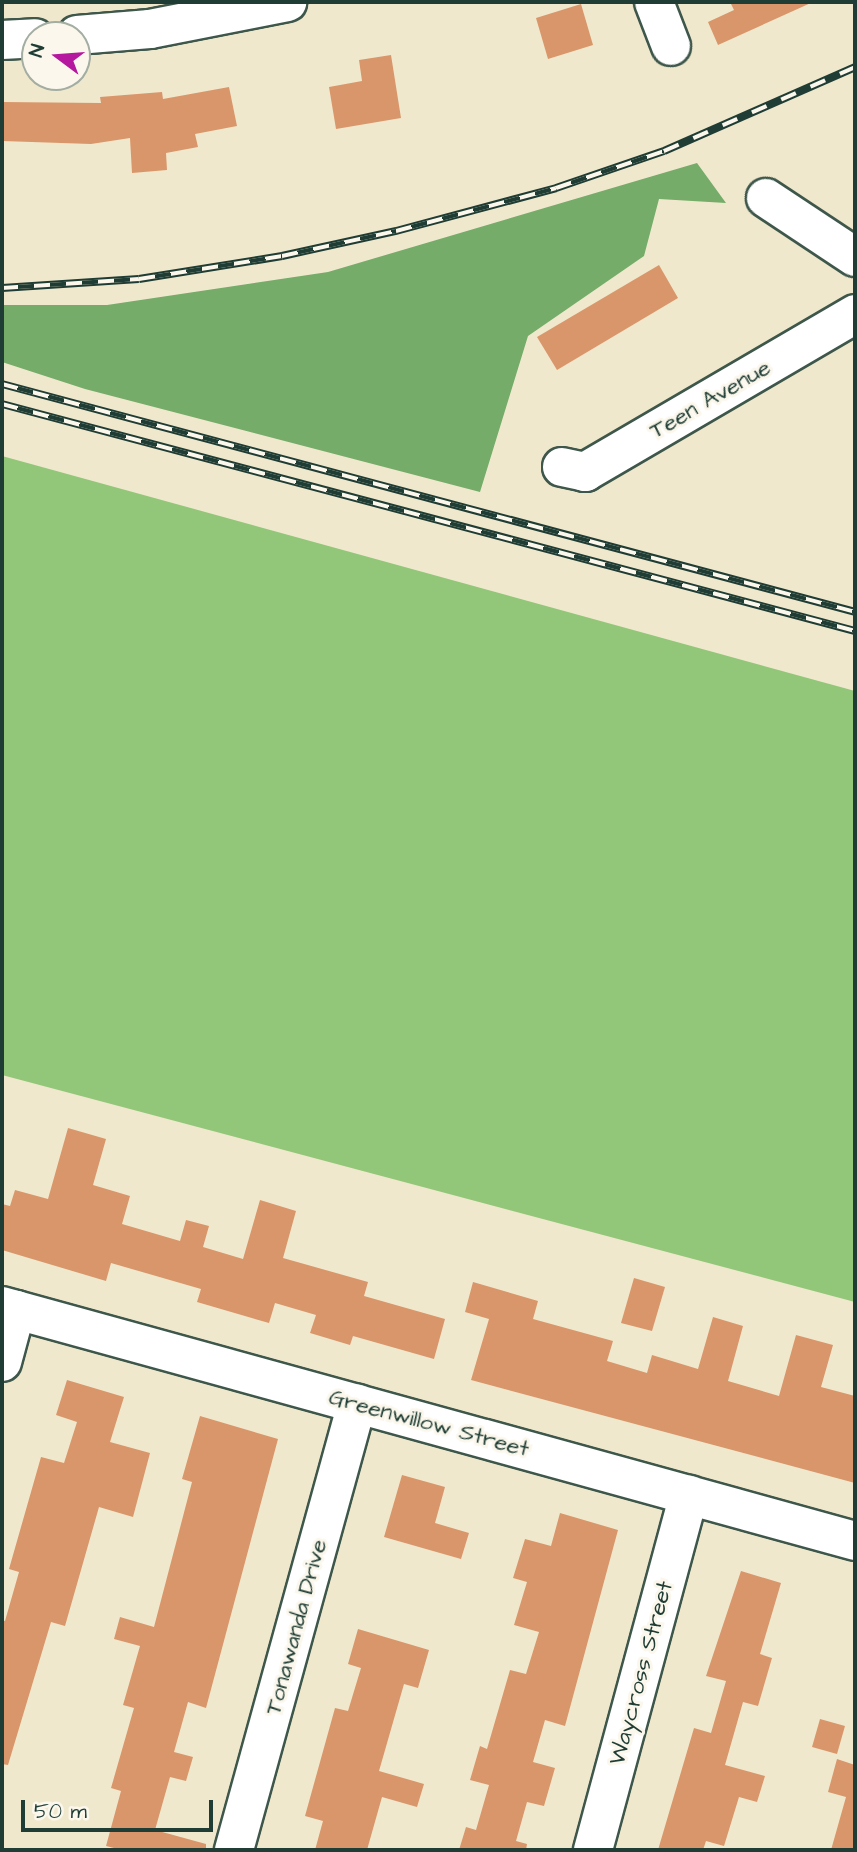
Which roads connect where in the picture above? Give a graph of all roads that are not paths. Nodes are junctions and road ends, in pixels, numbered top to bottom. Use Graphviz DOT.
graph roads {
  1 [pos="654,2"];
  2 [pos="266,4"];
  3 [pos="91,34"];
  4 [pos="21,39"];
  5 [pos="2,40"];
  6 [pos="671,46"];
  7 [pos="766,198"];
  8 [pos="855,257"];
  9 [pos="855,314"];
  10 [pos="562,467"];
  11 [pos="9,1308"];
  12 [pos="2,1362"];
  13 [pos="357,1404"];
  14 [pos="690,1495"];
  15 [pos="855,1541"];
  16 [pos="234,1850"];
  17 [pos="593,1850"];
  1 -- 6 [label="street"];
  2 -- 3 [label="street"];
  4 -- 5 [label="street"];
  7 -- 8 [label="street"];
  9 -- 10 [label="street, Teen Avenue"];
  11 -- 12 [label="street"];
  11 -- 13 [label="street, Greenwillow Street"];
  13 -- 14 [label="street, Greenwillow Street"];
  13 -- 16 [label="street, Tonawanda Drive"];
  14 -- 15 [label="street, Greenwillow Street"];
  14 -- 17 [label="street, Waycross Street"];
}
